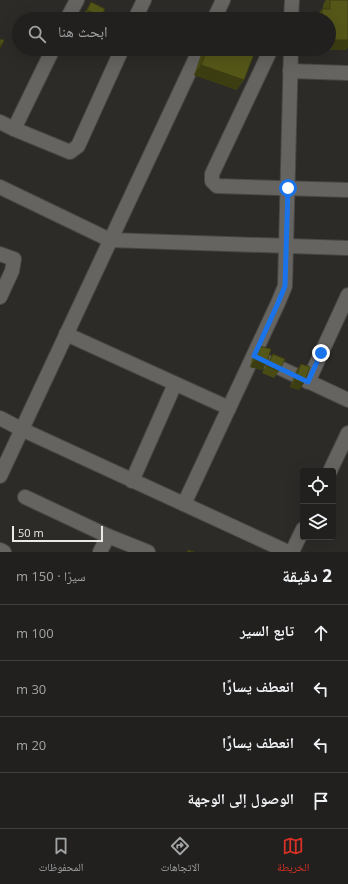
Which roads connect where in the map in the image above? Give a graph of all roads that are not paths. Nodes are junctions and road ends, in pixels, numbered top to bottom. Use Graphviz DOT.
graph roads {
  1 [pos="76,0"];
  2 [pos="144,0"];
  3 [pos="223,0"];
  4 [pos="292,2"];
  5 [pos="70,12"];
  6 [pos="138,12"];
  7 [pos="217,12"];
  8 [pos="288,12"];
  9 [pos="50,56"];
  10 [pos="119,56"];
  11 [pos="197,56"];
  12 [pos="268,56"];
  13 [pos="291,56"];
  14 [pos="290,71"];
  15 [pos="348,73"];
  16 [pos="0,122"];
  17 [pos="14,129"];
  18 [pos="0,187"];
  19 [pos="288,188"];
  20 [pos="348,190"];
  21 [pos="110,240"];
  22 [pos="286,246"];
  23 [pos="348,248"];
  24 [pos="0,254"];
  25 [pos="348,295"];
  26 [pos="0,297"];
  27 [pos="66,334"];
  28 [pos="254,356"];
  29 [pos="308,382"];
  30 [pos="175,384"];
  31 [pos="348,400"];
  32 [pos="229,408"];
  33 [pos="0,418"];
  34 [pos="21,429"];
  35 [pos="348,433"];
  36 [pos="331,468"];
  37 [pos="0,476"];
  38 [pos="132,480"];
  39 [pos="25,497"];
  40 [pos="184,504"];
  41 [pos="300,535"];
  42 [pos="108,536"];
  43 [pos="0,550"];
  44 [pos="4,552"];
  45 [pos="100,552"];
  46 [pos="148,552"];
  47 [pos="288,552"];
  48 [pos="292,552"];
  1 -- 5 [label="street"];
  2 -- 6 [label="street"];
  3 -- 7 [label="street"];
  4 -- 8 [label="street"];
  9 -- 17 [label="street"];
  10 -- 17 [label="street"];
  11 -- 21 [label="street"];
  12 -- 19 [label="street"];
  13 -- 14 [label="street"];
  14 -- 15 [label="street"];
  14 -- 19 [label="street"];
  16 -- 17 [label="street"];
  18 -- 21 [label="street"];
  19 -- 20 [label="street"];
  19 -- 22 [label="street"];
  21 -- 22 [label="street"];
  21 -- 27 [label="street"];
  22 -- 23 [label="street"];
  22 -- 28 [label="street"];
  24 -- 26 [label="street"];
  25 -- 29 [label="street"];
  27 -- 30 [label="street"];
  27 -- 34 [label="street"];
  28 -- 29 [label="street"];
  28 -- 32 [label="street"];
  29 -- 31 [label="street"];
  30 -- 32 [label="street"];
  30 -- 38 [label="street"];
  32 -- 40 [label="street"];
  33 -- 34 [label="street"];
  34 -- 37 [label="street"];
  34 -- 38 [label="street"];
  35 -- 36 [label="street"];
  38 -- 40 [label="street"];
  39 -- 42 [label="street"];
  40 -- 47 [label="street"];
  41 -- 48 [label="street"];
  42 -- 45 [label="street"];
  42 -- 46 [label="street"];
  43 -- 44 [label="street"];
}
